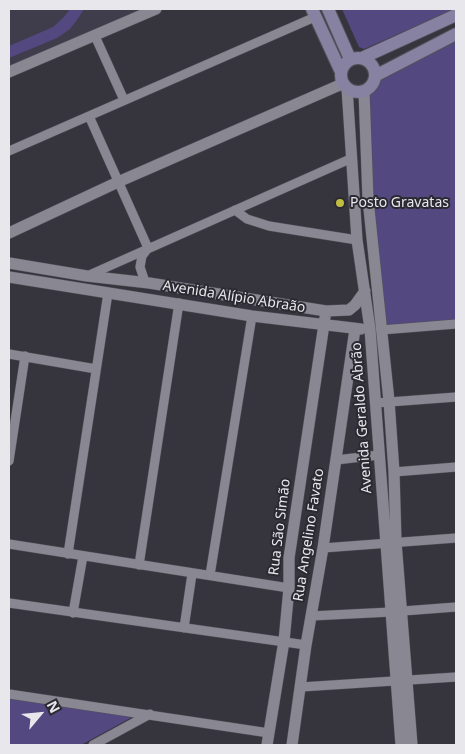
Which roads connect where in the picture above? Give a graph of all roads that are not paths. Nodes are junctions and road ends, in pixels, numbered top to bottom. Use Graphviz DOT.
graph roads {
  1 [pos="156,9"];
  2 [pos="328,9"];
  3 [pos="313,13"];
  4 [pos="456,15"];
  5 [pos="456,34"];
  6 [pos="95,36"];
  7 [pos="356,59"];
  8 [pos="9,72"];
  9 [pos="375,76"];
  10 [pos="343,81"];
  11 [pos="364,91"];
  12 [pos="124,100"];
  13 [pos="90,116"];
  14 [pos="9,151"];
  15 [pos="350,159"];
  16 [pos="118,182"];
  17 [pos="354,200"];
  18 [pos="368,200"];
  19 [pos="235,210"];
  20 [pos="9,232"];
  21 [pos="357,240"];
  22 [pos="148,248"];
  23 [pos="9,263"];
  24 [pos="87,276"];
  25 [pos="9,277"];
  26 [pos="145,282"];
  27 [pos="365,291"];
  28 [pos="108,293"];
  29 [pos="144,298"];
  30 [pos="179,303"];
  31 [pos="326,312"];
  32 [pos="252,316"];
  33 [pos="456,324"];
  34 [pos="324,326"];
  35 [pos="355,329"];
  36 [pos="376,329"];
  37 [pos="9,354"];
  38 [pos="25,356"];
  39 [pos="96,369"];
  40 [pos="456,397"];
  41 [pos="389,402"];
  42 [pos="376,403"];
  43 [pos="379,455"];
  44 [pos="336,460"];
  45 [pos="9,461"];
  46 [pos="456,467"];
  47 [pos="394,472"];
  48 [pos="456,538"];
  49 [pos="391,543"];
  50 [pos="9,544"];
  51 [pos="323,548"];
  52 [pos="68,554"];
  53 [pos="83,556"];
  54 [pos="139,565"];
  55 [pos="192,574"];
  56 [pos="210,575"];
  57 [pos="289,588"];
  58 [pos="9,603"];
  59 [pos="456,607"];
  60 [pos="73,612"];
  61 [pos="397,612"];
  62 [pos="311,616"];
  63 [pos="184,628"];
  64 [pos="284,641"];
  65 [pos="306,645"];
  66 [pos="456,677"];
  67 [pos="402,680"];
  68 [pos="301,686"];
  69 [pos="9,694"];
  70 [pos="150,714"];
  71 [pos="269,732"];
  72 [pos="93,745"];
  73 [pos="267,745"];
  74 [pos="292,745"];
  75 [pos="401,745"];
  76 [pos="412,745"];
  1 -- 6 [label="street"];
  2 -- 7 [label="main road"];
  3 -- 10 [label="main road, Avenida Geraldo Abrão"];
  3 -- 12 [label="street"];
  4 -- 7 [label="main road"];
  5 -- 9 [label="main road"];
  6 -- 8 [label="street"];
  6 -- 12 [label="street"];
  7 -- 9 [label="main road"];
  7 -- 10 [label="main road"];
  9 -- 11 [label="main road"];
  10 -- 11 [label="main road"];
  10 -- 15 [label="street, Avenida Geraldo Abrão"];
  10 -- 16 [label="street"];
  11 -- 18 [label="street, Avenida Geraldo Abrão"];
  12 -- 13 [label="street"];
  13 -- 14 [label="street"];
  13 -- 16 [label="street"];
  15 -- 17 [label="street, Avenida Geraldo Abrão"];
  15 -- 19 [label="street"];
  16 -- 20 [label="street"];
  16 -- 22 [label="street"];
  17 -- 18 [label="street"];
  17 -- 21 [label="street, Avenida Geraldo Abrão"];
  18 -- 36 [label="street, Avenida Geraldo Abrão"];
  19 -- 21 [label="street"];
  19 -- 22 [label="street"];
  21 -- 27 [label="street, Avenida Geraldo Abrão"];
  22 -- 24 [label="street"];
  22 -- 26 [label="street, Avenida Alípio Abraão"];
  23 -- 24 [label="street, Avenida Alípio Abraão"];
  24 -- 26 [label="street, Avenida Alípio Abraão"];
  25 -- 28 [label="street, Avenida Alípio Abraão"];
  26 -- 29 [label="street"];
  26 -- 31 [label="street, Avenida Alípio Abraão"];
  27 -- 31 [label="street, Avenida Alípio Abraão"];
  27 -- 36 [label="street, Avenida Geraldo Abrão"];
  28 -- 29 [label="street, Avenida Alípio Abraão"];
  28 -- 39 [label="street"];
  29 -- 30 [label="street, Avenida Alípio Abraão"];
  30 -- 32 [label="street, Avenida Alípio Abraão"];
  30 -- 54 [label="street"];
  31 -- 34 [label="street, Rua São Simão"];
  32 -- 34 [label="street, Avenida Alípio Abraão"];
  32 -- 56 [label="street"];
  33 -- 36 [label="street, Avenida Alípio Abraão"];
  34 -- 35 [label="street, Avenida Alípio Abraão"];
  34 -- 57 [label="street, Rua São Simão"];
  35 -- 36 [label="street, Avenida Alípio Abraão"];
  35 -- 44 [label="street, Rua Angelino Favato"];
  36 -- 41 [label="street, Avenida Geraldo Abrão"];
  36 -- 42 [label="street, Avenida Geraldo Abrão"];
  37 -- 38 [label="street"];
  38 -- 39 [label="street"];
  38 -- 45 [label="street"];
  39 -- 52 [label="street"];
  40 -- 41 [label="street"];
  41 -- 42 [label="street"];
  41 -- 47 [label="street, Avenida Geraldo Abrão"];
  42 -- 43 [label="street, Avenida Geraldo Abrão"];
  43 -- 44 [label="street"];
  43 -- 49 [label="street, Avenida Geraldo Abrão"];
  44 -- 51 [label="street, Rua Angelino Favato"];
  46 -- 47 [label="street"];
  47 -- 49 [label="street, Avenida Geraldo Abrão"];
  48 -- 49 [label="street"];
  49 -- 51 [label="street"];
  49 -- 61 [label="street, Avenida Geraldo Abrão"];
  50 -- 52 [label="street"];
  51 -- 62 [label="street, Rua Angelino Favato"];
  52 -- 53 [label="street"];
  53 -- 54 [label="street"];
  53 -- 60 [label="street"];
  54 -- 55 [label="street"];
  55 -- 56 [label="street"];
  55 -- 63 [label="street"];
  56 -- 57 [label="street"];
  57 -- 64 [label="street, Rua São Simão"];
  58 -- 60 [label="street"];
  59 -- 61 [label="street"];
  60 -- 63 [label="street"];
  61 -- 62 [label="street"];
  61 -- 67 [label="street, Avenida Geraldo Abrão"];
  62 -- 65 [label="street, Rua Angelino Favato"];
  63 -- 64 [label="street"];
  64 -- 65 [label="street"];
  64 -- 71 [label="street, Rua São Simão"];
  65 -- 68 [label="street, Rua Angelino Favato"];
  66 -- 67 [label="street"];
  67 -- 68 [label="street"];
  67 -- 75 [label="street, Avenida Geraldo Abrão"];
  67 -- 76 [label="street, Avenida Geraldo Abrão"];
  68 -- 74 [label="street, Rua Angelino Favato"];
  69 -- 70 [label="street"];
  70 -- 71 [label="street"];
  70 -- 72 [label="street"];
  71 -- 73 [label="street, Rua São Simão"];
}
